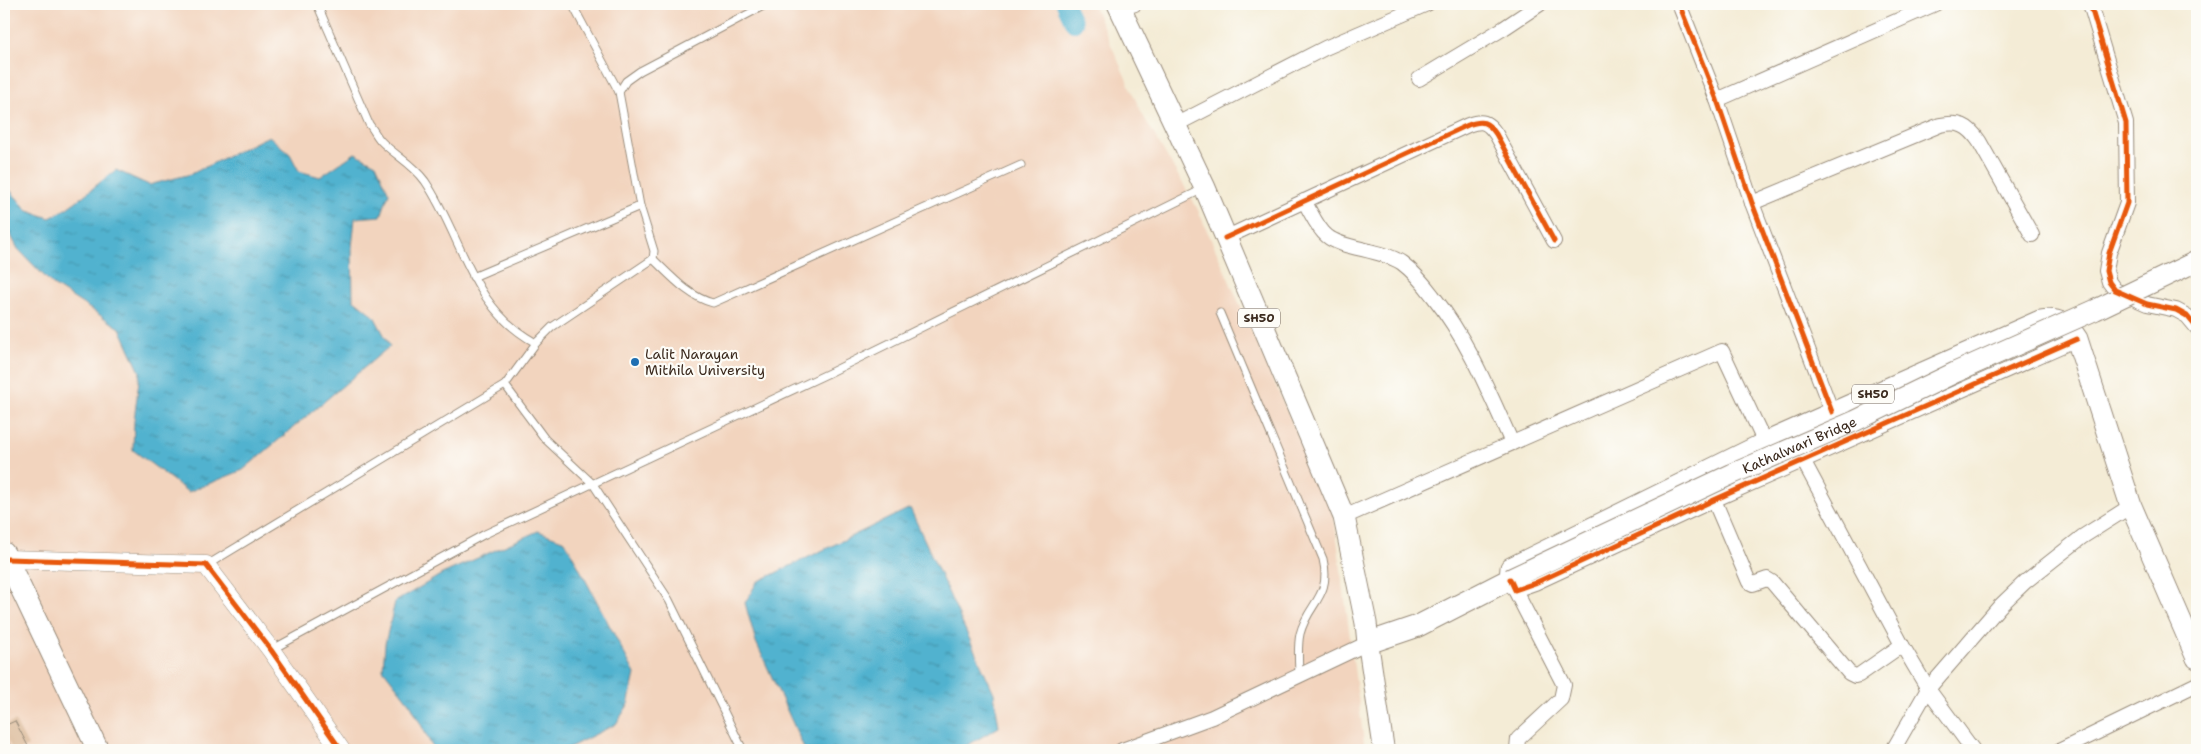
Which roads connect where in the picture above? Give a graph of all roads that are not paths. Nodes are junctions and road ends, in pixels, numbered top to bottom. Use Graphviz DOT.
graph roads {
  1 [pos="317,4"];
  2 [pos="572,4"];
  3 [pos="767,4"];
  4 [pos="1427,4"];
  5 [pos="1540,4"];
  6 [pos="1679,4"];
  7 [pos="1935,4"];
  8 [pos="2090,4"];
  9 [pos="1124,5"];
  10 [pos="1419,79"];
  11 [pos="619,92"];
  12 [pos="1717,100"];
  13 [pos="1175,125"];
  14 [pos="1021,165"];
  15 [pos="1205,188"];
  16 [pos="1304,201"];
  17 [pos="1752,203"];
  18 [pos="640,206"];
  19 [pos="2032,235"];
  20 [pos="1225,238"];
  21 [pos="1554,241"];
  22 [pos="652,260"];
  23 [pos="2197,261"];
  24 [pos="473,277"];
  25 [pos="1220,313"];
  26 [pos="2197,328"];
  27 [pos="2078,339"];
  28 [pos="536,343"];
  29 [pos="505,386"];
  30 [pos="1832,412"];
  31 [pos="1512,443"];
  32 [pos="1765,443"];
  33 [pos="1804,462"];
  34 [pos="593,484"];
  35 [pos="1714,500"];
  36 [pos="2131,506"];
  37 [pos="1344,517"];
  38 [pos="5,556"];
  39 [pos="206,565"];
  40 [pos="1513,585"];
  41 [pos="1368,643"];
  42 [pos="1902,645"];
  43 [pos="271,650"];
  44 [pos="2197,658"];
  45 [pos="1299,677"];
  46 [pos="2197,684"];
  47 [pos="1928,690"];
  48 [pos="98,750"];
  49 [pos="341,750"];
  50 [pos="743,750"];
  51 [pos="1122,750"];
  52 [pos="1384,750"];
  53 [pos="1518,750"];
  54 [pos="1893,750"];
  55 [pos="1973,750"];
  56 [pos="2061,750"];
  1 -- 24 [label="lane"];
  2 -- 11 [label="lane"];
  3 -- 11 [label="lane"];
  4 -- 13 [label="street"];
  5 -- 10 [label="street"];
  6 -- 12 [label="street"];
  7 -- 12 [label="street"];
  8 -- 26 [label="street"];
  9 -- 13 [label="main road, SH50"];
  11 -- 18 [label="lane"];
  12 -- 17 [label="street"];
  13 -- 15 [label="main road, SH50"];
  14 -- 22 [label="lane"];
  15 -- 20 [label="main road, SH50"];
  15 -- 34 [label="lane"];
  16 -- 20 [label="street"];
  16 -- 21 [label="street"];
  16 -- 31 [label="street"];
  17 -- 19 [label="street"];
  17 -- 30 [label="street"];
  18 -- 22 [label="lane"];
  18 -- 24 [label="lane"];
  20 -- 37 [label="main road, SH50"];
  22 -- 28 [label="lane"];
  23 -- 40 [label="main road, Kathalwari Bridge, bridge"];
  24 -- 28 [label="lane"];
  25 -- 45 [label="lane"];
  27 -- 30 [label="main road, SH50"];
  27 -- 33 [label="street"];
  27 -- 36 [label="main road, SH50"];
  28 -- 29 [label="lane"];
  29 -- 34 [label="lane"];
  29 -- 39 [label="lane"];
  30 -- 32 [label="main road, SH50"];
  31 -- 32 [label="street"];
  31 -- 37 [label="street"];
  32 -- 40 [label="main road, SH50"];
  33 -- 35 [label="street"];
  33 -- 42 [label="street"];
  34 -- 43 [label="lane"];
  34 -- 50 [label="lane"];
  35 -- 40 [label="street"];
  35 -- 42 [label="street"];
  36 -- 44 [label="main road, SH50"];
  36 -- 47 [label="street"];
  37 -- 41 [label="main road, SH50"];
  38 -- 39 [label="street"];
  38 -- 48 [label="main road"];
  39 -- 43 [label="street"];
  40 -- 41 [label="main road, SH50"];
  40 -- 53 [label="street"];
  41 -- 45 [label="street"];
  41 -- 52 [label="main road"];
  42 -- 47 [label="street"];
  43 -- 49 [label="street"];
  45 -- 51 [label="street"];
  46 -- 56 [label="street"];
  47 -- 54 [label="street"];
  47 -- 55 [label="street"];
}
